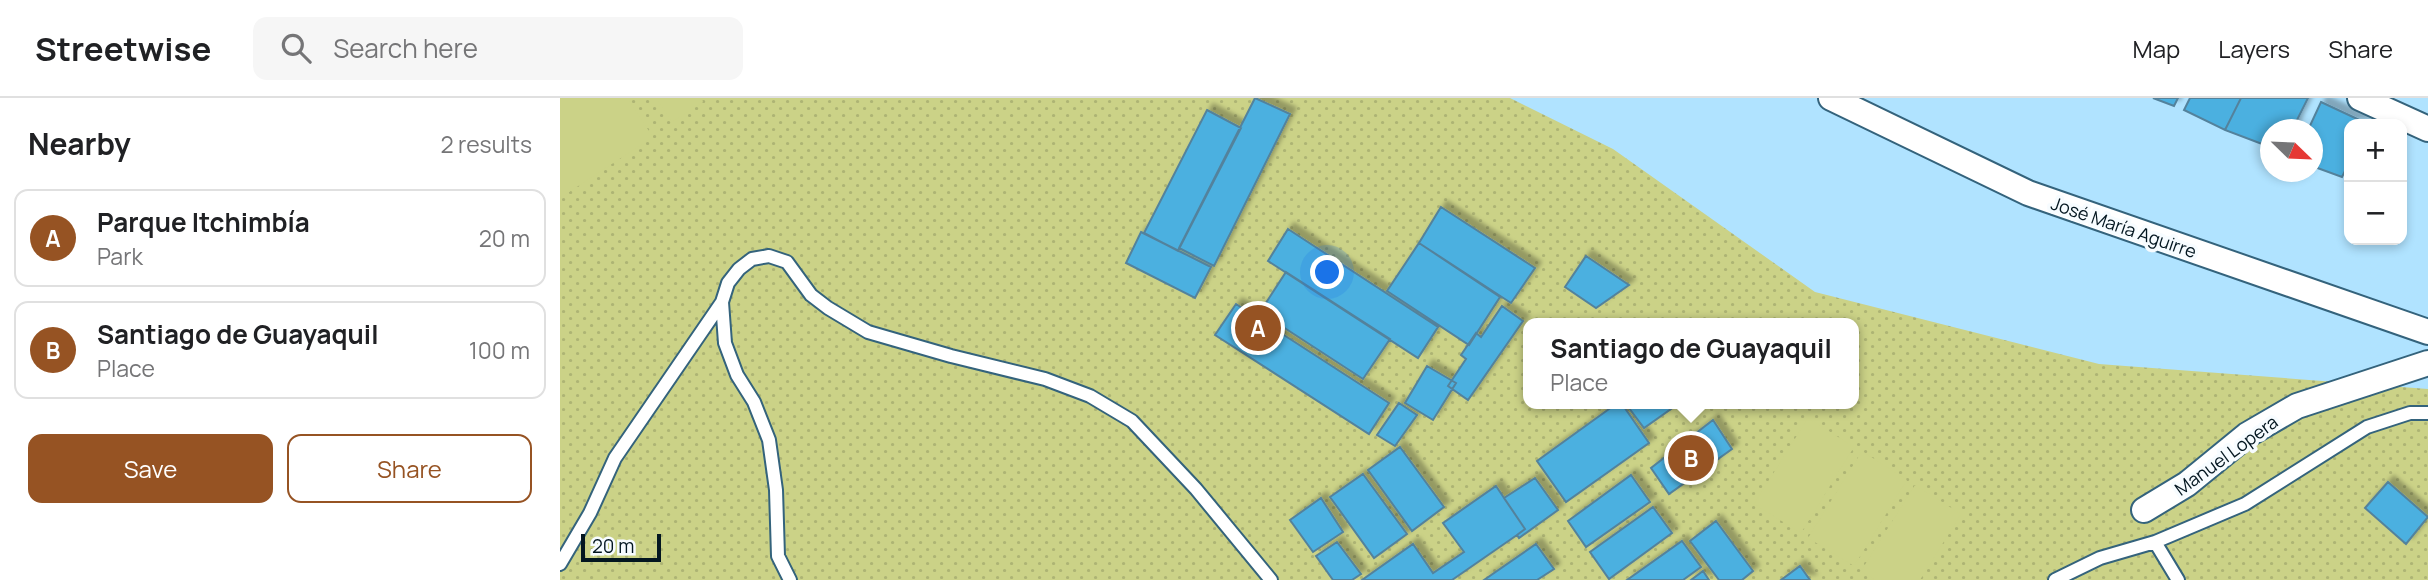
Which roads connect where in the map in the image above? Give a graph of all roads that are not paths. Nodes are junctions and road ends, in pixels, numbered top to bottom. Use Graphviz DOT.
graph roads {
  1 [pos="1831,98"];
  2 [pos="2360,98"];
  3 [pos="2428,129"];
  4 [pos="722,302"];
  5 [pos="2428,332"];
  6 [pos="2428,363"];
  7 [pos="2428,412"];
  8 [pos="2144,510"];
  9 [pos="2155,542"];
  10 [pos="560,564"];
  11 [pos="790,580"];
  12 [pos="1271,580"];
  13 [pos="2055,580"];
  14 [pos="2178,580"];
  1 -- 5 [label="street, José María Aguirre"];
  2 -- 3 [label="street"];
  4 -- 10 [label="lane"];
  4 -- 11 [label="lane"];
  4 -- 12 [label="lane"];
  6 -- 8 [label="street, Manuel Lopera"];
  7 -- 9 [label="lane"];
  9 -- 13 [label="lane"];
  9 -- 14 [label="lane"];
}
